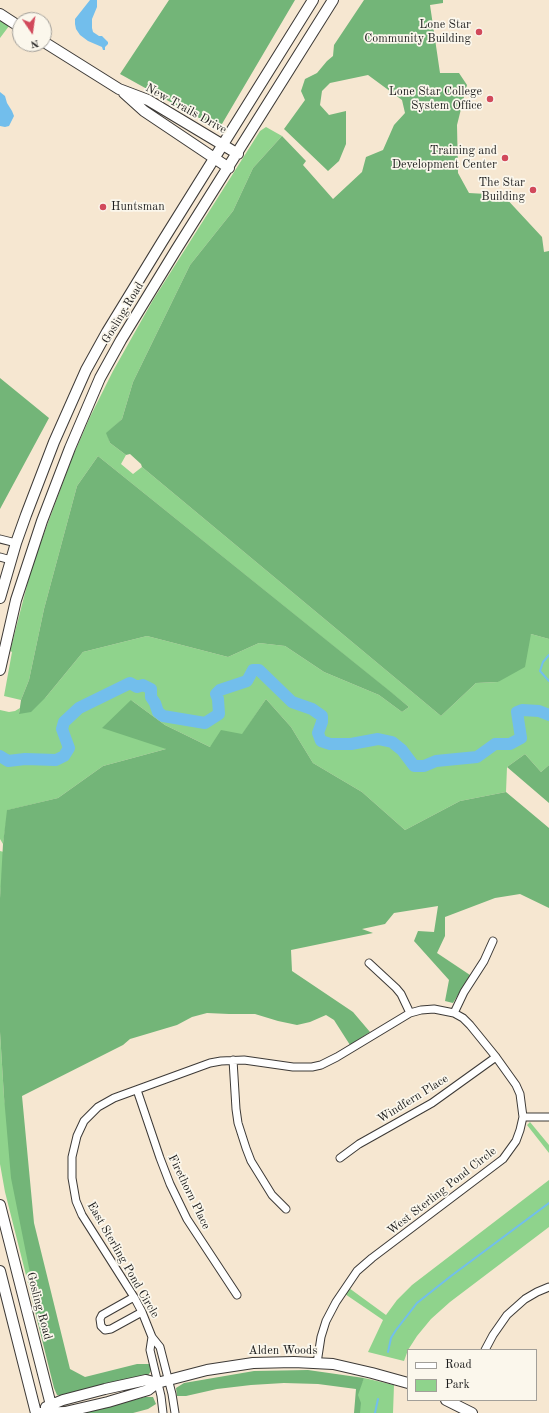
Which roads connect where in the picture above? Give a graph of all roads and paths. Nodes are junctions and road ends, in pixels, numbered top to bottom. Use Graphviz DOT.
graph roads {
  1 [pos="314,0"];
  2 [pos="333,0"];
  3 [pos="0,14"];
  4 [pos="12,22"];
  5 [pos="52,47"];
  6 [pos="119,89"];
  7 [pos="224,145"];
  8 [pos="238,154"];
  9 [pos="215,159"];
  10 [pos="229,168"];
  11 [pos="0,539"];
  12 [pos="16,543"];
  13 [pos="0,557"];
  14 [pos="11,560"];
  15 [pos="0,598"];
  16 [pos="0,670"];
  17 [pos="493,941"];
  18 [pos="369,963"];
  19 [pos="410,1013"];
  20 [pos="454,1013"];
  21 [pos="496,1056"];
  22 [pos="233,1060"];
  23 [pos="137,1090"];
  24 [pos="523,1117"];
  25 [pos="549,1117"];
  26 [pos="340,1158"];
  27 [pos="0,1205"];
  28 [pos="286,1209"];
  29 [pos="0,1271"];
  30 [pos="549,1287"];
  31 [pos="237,1296"];
  32 [pos="134,1297"];
  33 [pos="142,1312"];
  34 [pos="152,1337"];
  35 [pos="485,1349"];
  36 [pos="317,1363"];
  37 [pos="169,1380"];
  38 [pos="157,1383"];
  39 [pos="407,1383"];
  40 [pos="458,1403"];
  41 [pos="52,1410"];
  42 [pos="36,1413"];
  43 [pos="163,1413"];
  44 [pos="175,1413"];
  45 [pos="472,1413"];
  1 -- 7 [label="main road, Gosling Road"];
  2 -- 8 [label="main road, Gosling Road"];
  3 -- 4 [label="main road"];
  5 -- 6 [label="main road, New Trails Drive"];
  6 -- 7 [label="main road, New Trails Drive"];
  6 -- 9 [label="main road, New Trails Drive"];
  7 -- 8 [label="main road, New Trails Drive"];
  7 -- 9 [label="main road, Gosling Road"];
  8 -- 10 [label="main road, Gosling Road"];
  9 -- 10 [label="main road, New Trails Drive"];
  9 -- 12 [label="main road, Gosling Road"];
  10 -- 16 [label="main road, Gosling Road"];
  11 -- 12 [label="street"];
  12 -- 14 [label="main road, Gosling Road"];
  13 -- 14 [label="street"];
  14 -- 15 [label="main road, Gosling Road"];
  17 -- 20 [label="street"];
  18 -- 19 [label="street"];
  19 -- 20 [label="street, West Sterling Pond Circle"];
  19 -- 22 [label="street, West Sterling Pond Circle"];
  20 -- 21 [label="street, West Sterling Pond Circle"];
  21 -- 24 [label="street, West Sterling Pond Circle"];
  21 -- 26 [label="street, Windfern Place"];
  22 -- 23 [label="street, East Sterling Pond Circle"];
  22 -- 28 [label="street"];
  23 -- 31 [label="street, Firethorn Place"];
  23 -- 32 [label="street, East Sterling Pond Circle"];
  24 -- 25 [label="street"];
  24 -- 36 [label="street, West Sterling Pond Circle"];
  27 -- 41 [label="main road, Gosling Road"];
  29 -- 42 [label="main road"];
  30 -- 35 [label="street"];
  32 -- 33 [label="street, East Sterling Pond Circle"];
  32 -- 33 [label="street"];
  33 -- 34 [label="street, East Sterling Pond Circle"];
  34 -- 37 [label="street, East Sterling Pond Circle"];
  34 -- 38 [label="street, East Sterling Pond Circle"];
  36 -- 37 [label="main road, Alden Woods"];
  36 -- 39 [label="main road, Alden Woods"];
  37 -- 38 [label="main road, Alden Woods"];
  37 -- 44 [label="street, East Sterling Pond Circle"];
  38 -- 41 [label="main road, Alden Woods"];
  38 -- 43 [label="street, East Sterling Pond Circle"];
  40 -- 45 [label="main road"];
  41 -- 42 [label="main road, Alden Woods"];
}
